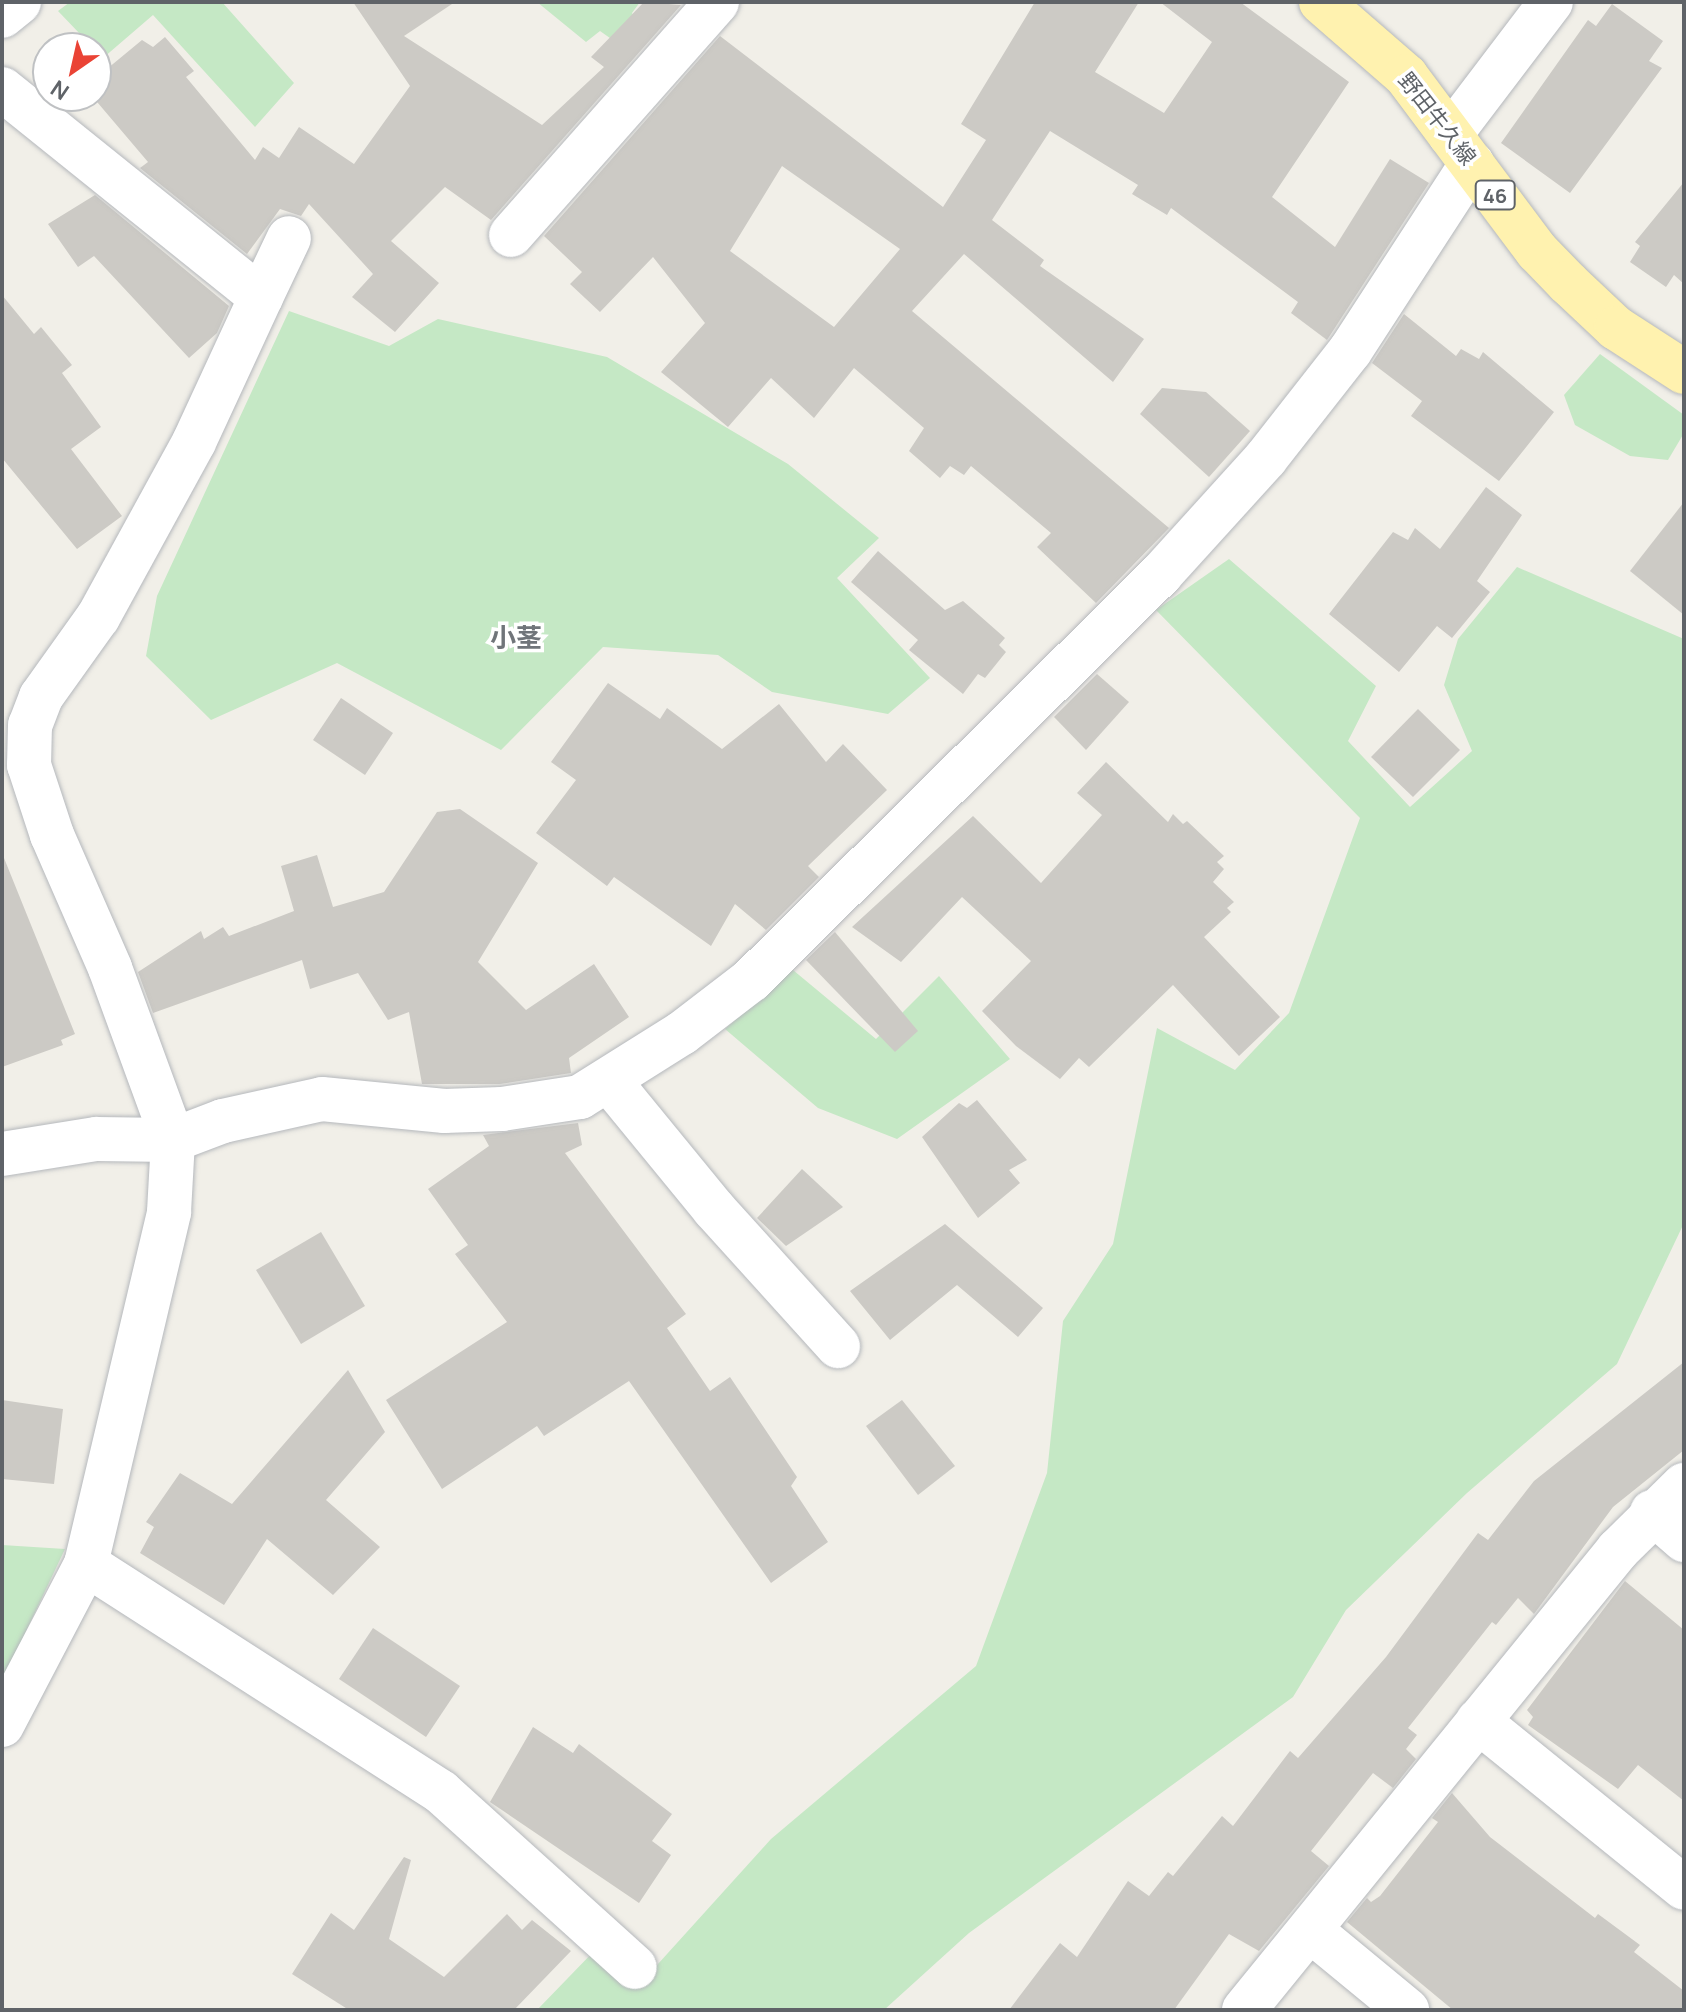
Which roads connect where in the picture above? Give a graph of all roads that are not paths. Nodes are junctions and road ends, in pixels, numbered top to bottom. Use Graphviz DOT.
graph roads {
  1 [pos="19,2"];
  2 [pos="717,2"];
  3 [pos="1321,2"];
  4 [pos="1551,2"];
  5 [pos="2,16"];
  6 [pos="2,89"];
  7 [pos="1461,149"];
  8 [pos="511,235"];
  9 [pos="289,238"];
  10 [pos="261,297"];
  11 [pos="1684,372"];
  12 [pos="610,1082"];
  13 [pos="173,1140"];
  14 [pos="2,1154"];
  15 [pos="838,1346"];
  16 [pos="1668,1499"];
  17 [pos="1684,1540"];
  18 [pos="86,1564"];
  19 [pos="1478,1721"];
  20 [pos="2,1725"];
  21 [pos="1684,1888"];
  22 [pos="1310,1930"];
  23 [pos="635,1967"];
  24 [pos="1244,2010"];
  25 [pos="1407,2010"];
  1 -- 5 [label="street"];
  2 -- 8 [label="street"];
  3 -- 7 [label="main road, 野田牛久線 / 46"];
  4 -- 7 [label="street"];
  6 -- 10 [label="street"];
  7 -- 11 [label="main road, 野田牛久線 / 46"];
  7 -- 12 [label="street"];
  9 -- 10 [label="street"];
  10 -- 13 [label="street"];
  12 -- 13 [label="street"];
  12 -- 15 [label="street"];
  13 -- 14 [label="street"];
  13 -- 18 [label="street"];
  16 -- 17 [label="street"];
  16 -- 19 [label="street"];
  18 -- 20 [label="street"];
  18 -- 23 [label="street"];
  19 -- 21 [label="street"];
  19 -- 22 [label="street"];
  22 -- 24 [label="street"];
  22 -- 25 [label="street"];
}
